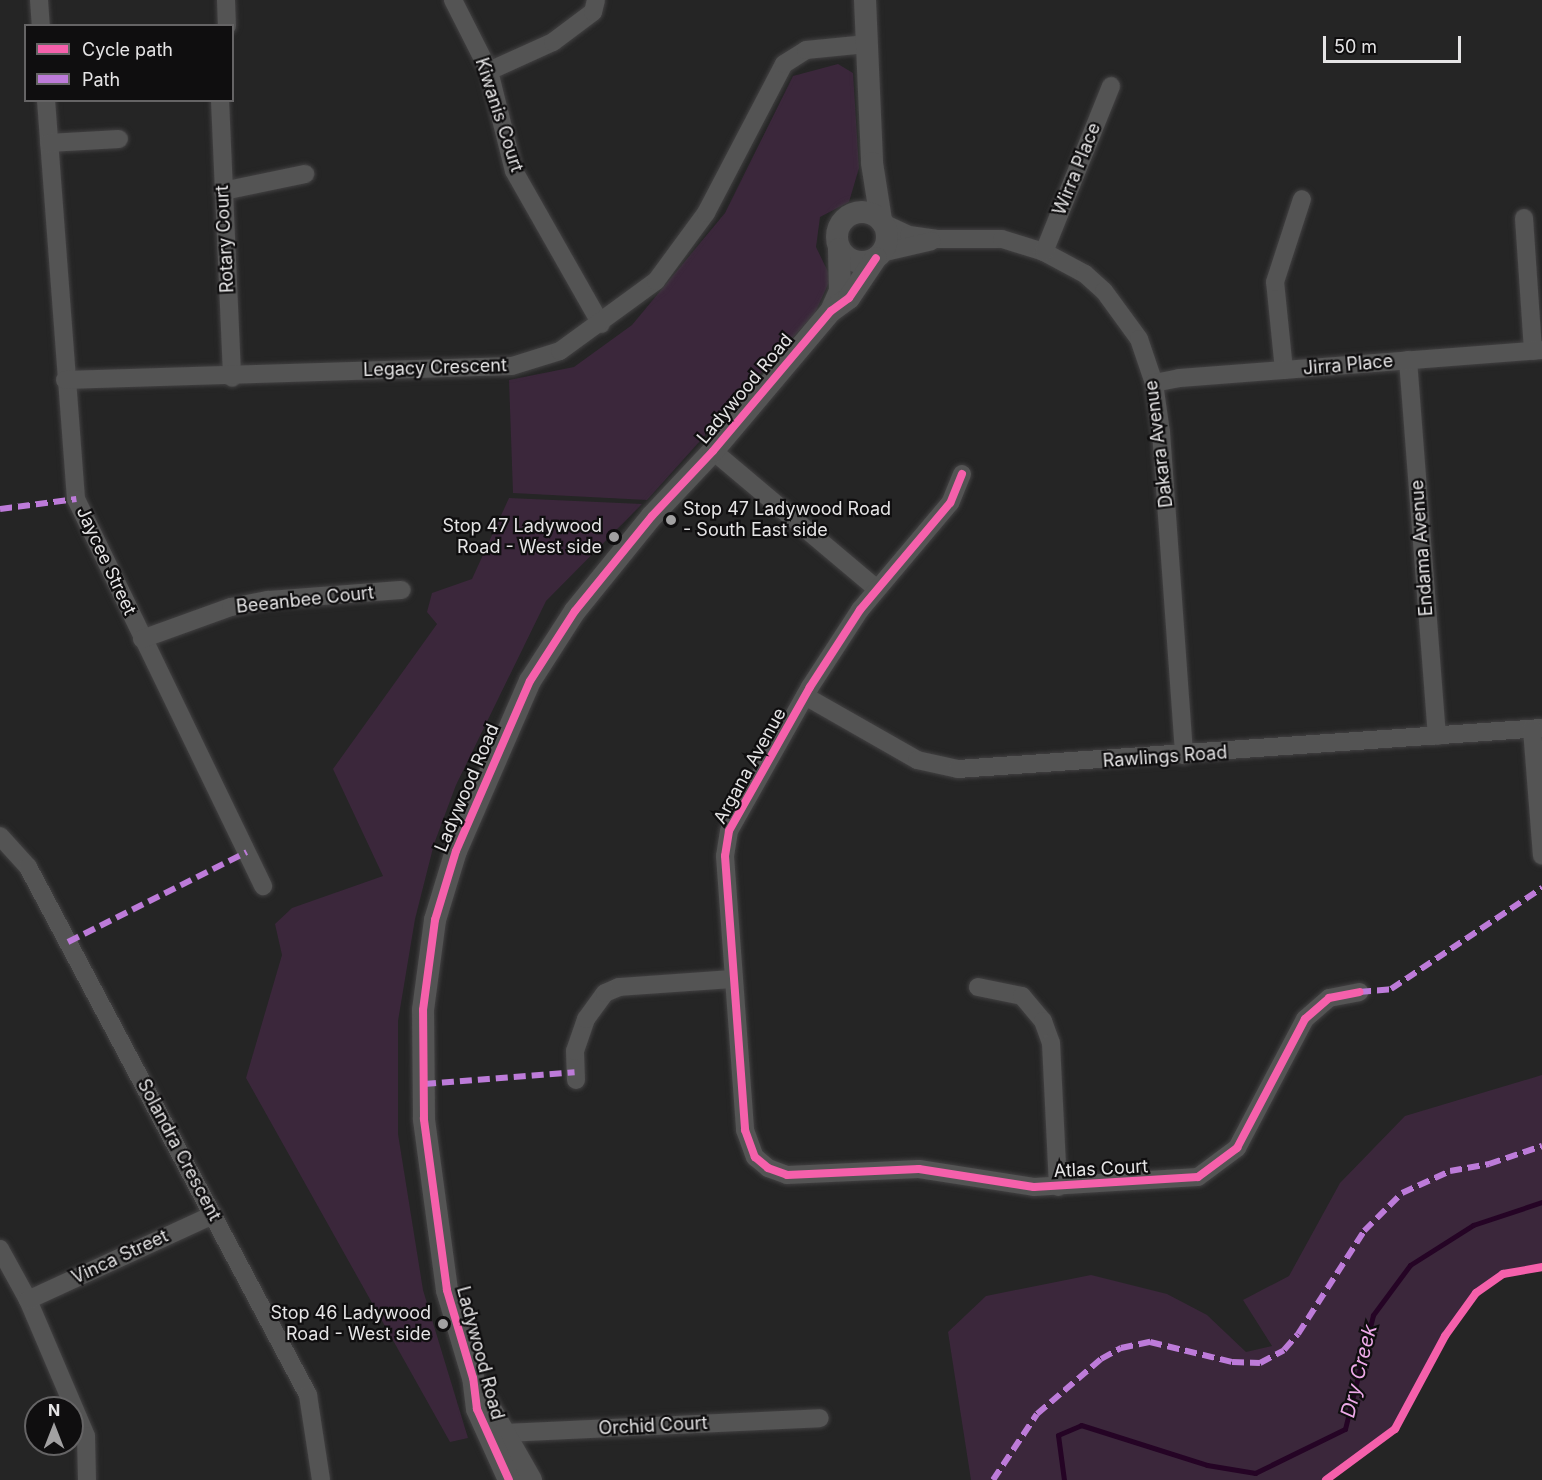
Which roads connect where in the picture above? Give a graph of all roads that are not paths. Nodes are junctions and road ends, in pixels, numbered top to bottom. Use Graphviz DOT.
graph roads {
  1 [pos="39,0"];
  2 [pos="226,0"];
  3 [pos="453,0"];
  4 [pos="596,0"];
  5 [pos="865,0"];
  6 [pos="41,24"];
  7 [pos="227,24"];
  8 [pos="867,44"];
  9 [pos="489,71"];
  10 [pos="1111,86"];
  11 [pos="46,102"];
  12 [pos="220,102"];
  13 [pos="119,140"];
  14 [pos="49,143"];
  15 [pos="872,163"];
  16 [pos="305,174"];
  17 [pos="223,191"];
  18 [pos="1302,199"];
  19 [pos="854,213"];
  20 [pos="1524,218"];
  21 [pos="882,221"];
  22 [pos="936,239"];
  23 [pos="839,249"];
  24 [pos="1044,252"];
  25 [pos="878,256"];
  26 [pos="831,311"];
  27 [pos="601,324"];
  28 [pos="1538,350"];
  29 [pos="1408,360"];
  30 [pos="1284,370"];
  31 [pos="232,378"];
  32 [pos="65,380"];
  33 [pos="1154,383"];
  34 [pos="713,451"];
  35 [pos="962,474"];
  36 [pos="877,589"];
  37 [pos="402,590"];
  38 [pos="142,639"];
  39 [pos="805,696"];
  40 [pos="1537,729"];
  41 [pos="1437,736"];
  42 [pos="1184,755"];
  43 [pos="0,836"];
  44 [pos="1542,856"];
  45 [pos="263,886"];
  46 [pos="734,979"];
  47 [pos="978,987"];
  48 [pos="1359,992"];
  49 [pos="576,1080"];
  50 [pos="755,1157"];
  51 [pos="1058,1187"];
  52 [pos="213,1215"];
  53 [pos="0,1249"];
  54 [pos="28,1300"];
  55 [pos="820,1418"];
  56 [pos="498,1439"];
  57 [pos="87,1480"];
  58 [pos="321,1480"];
  59 [pos="509,1480"];
  60 [pos="531,1480"];
  1 -- 6 [label="street"];
  2 -- 7 [label="street"];
  3 -- 9 [label="street, Kiwanis Court"];
  4 -- 9 [label="street"];
  5 -- 8 [label="street"];
  8 -- 15 [label="street"];
  8 -- 27 [label="street, Legacy Crescent"];
  9 -- 27 [label="street, Kiwanis Court"];
  10 -- 24 [label="street, Wirra Place"];
  11 -- 14 [label="street, Jaycee Street"];
  12 -- 17 [label="street, Rotary Court"];
  13 -- 14 [label="street"];
  14 -- 32 [label="street, Jaycee Street"];
  15 -- 19 [label="street"];
  15 -- 21 [label="street"];
  16 -- 17 [label="street"];
  17 -- 31 [label="street, Rotary Court"];
  18 -- 30 [label="street"];
  19 -- 21 [label="street"];
  19 -- 23 [label="street"];
  20 -- 28 [label="street"];
  21 -- 22 [label="street, Dakara Avenue"];
  21 -- 25 [label="street"];
  22 -- 24 [label="street, Dakara Avenue"];
  22 -- 25 [label="street, Dakara Avenue"];
  23 -- 25 [label="street"];
  23 -- 26 [label="street, Ladywood Road"];
  24 -- 33 [label="street, Dakara Avenue"];
  25 -- 26 [label="street, Ladywood Road"];
  26 -- 34 [label="street, Ladywood Road"];
  27 -- 31 [label="street, Legacy Crescent"];
  28 -- 29 [label="street, Jirra Place"];
  29 -- 30 [label="street, Jirra Place"];
  29 -- 41 [label="street, Endama Avenue"];
  30 -- 33 [label="street, Jirra Place"];
  31 -- 32 [label="street, Legacy Crescent"];
  32 -- 38 [label="street, Jaycee Street"];
  33 -- 42 [label="street, Dakara Avenue"];
  34 -- 36 [label="street"];
  34 -- 56 [label="street, Ladywood Road"];
  35 -- 36 [label="street, Argana Avenue"];
  36 -- 39 [label="street, Argana Avenue"];
  37 -- 38 [label="street, Beeanbee Court"];
  38 -- 45 [label="street, Jaycee Street"];
  39 -- 42 [label="street, Rawlings Road"];
  39 -- 46 [label="street, Argana Avenue"];
  40 -- 41 [label="street, Rawlings Road"];
  40 -- 44 [label="street"];
  41 -- 42 [label="street, Rawlings Road"];
  43 -- 52 [label="street, Solandra Crescent"];
  46 -- 49 [label="street"];
  46 -- 50 [label="street, Argana Avenue"];
  47 -- 51 [label="street"];
  48 -- 51 [label="street, Atlas Court"];
  50 -- 51 [label="street, Atlas Court"];
  52 -- 54 [label="street, Vinca Street"];
  52 -- 58 [label="street, Solandra Crescent"];
  53 -- 54 [label="street"];
  54 -- 57 [label="street"];
  55 -- 56 [label="street, Orchid Court"];
  56 -- 59 [label="street, Ladywood Road"];
  56 -- 60 [label="street, Ladywood Road"];
}
